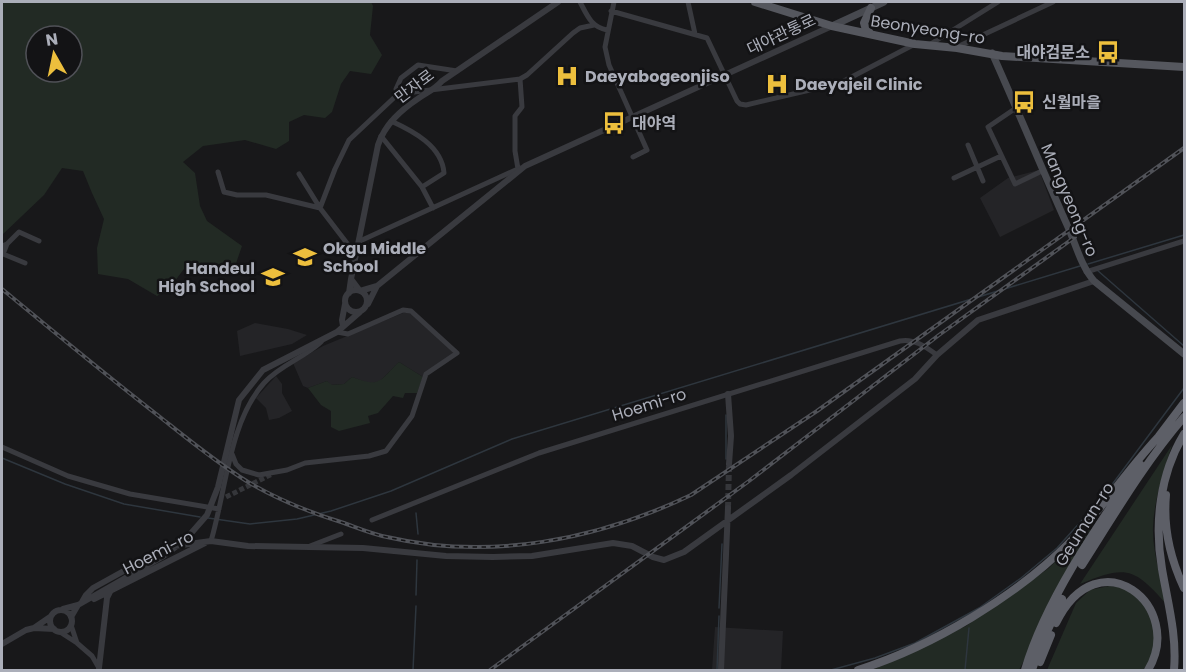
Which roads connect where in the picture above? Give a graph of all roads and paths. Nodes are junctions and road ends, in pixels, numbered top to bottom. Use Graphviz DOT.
graph roads {
  1 [pos="558,2"];
  2 [pos="580,2"];
  3 [pos="614,2"];
  4 [pos="688,2"];
  5 [pos="755,2"];
  6 [pos="884,2"];
  7 [pos="998,2"];
  8 [pos="1053,2"];
  9 [pos="871,8"];
  10 [pos="611,11"];
  11 [pos="594,25"];
  12 [pos="832,26"];
  13 [pos="607,30"];
  14 [pos="695,34"];
  15 [pos="871,34"];
  16 [pos="915,44"];
  17 [pos="928,45"];
  18 [pos="957,48"];
  19 [pos="992,53"];
  20 [pos="1185,62"];
  21 [pos="1185,67"];
  22 [pos="457,71"];
  23 [pos="725,75"];
  24 [pos="520,79"];
  25 [pos="436,88"];
  26 [pos="398,94"];
  27 [pos="1016,108"];
  28 [pos="633,117"];
  29 [pos="391,121"];
  30 [pos="381,136"];
  31 [pos="968,145"];
  32 [pos="1001,156"];
  33 [pos="633,158"];
  34 [pos="525,166"];
  35 [pos="976,168"];
  36 [pos="518,169"];
  37 [pos="1042,171"];
  38 [pos="218,172"];
  39 [pos="299,174"];
  40 [pos="954,178"];
  41 [pos="982,181"];
  42 [pos="422,187"];
  43 [pos="320,208"];
  44 [pos="433,208"];
  45 [pos="39,241"];
  46 [pos="360,241"];
  47 [pos="1185,241"];
  48 [pos="4,245"];
  49 [pos="356,255"];
  50 [pos="25,264"];
  51 [pos="1086,271"];
  52 [pos="351,279"];
  53 [pos="1094,281"];
  54 [pos="377,286"];
  55 [pos="360,291"];
  56 [pos="349,293"];
  57 [pos="345,304"];
  58 [pos="367,304"];
  59 [pos="360,312"];
  60 [pos="343,326"];
  61 [pos="337,332"];
  62 [pos="322,340"];
  63 [pos="1185,354"];
  64 [pos="938,355"];
  65 [pos="728,394"];
  66 [pos="1185,403"];
  67 [pos="1185,417"];
  68 [pos="1162,433"];
  69 [pos="1185,434"];
  70 [pos="1185,439"];
  71 [pos="2,447"];
  72 [pos="232,454"];
  73 [pos="729,464"];
  74 [pos="282,469"];
  75 [pos="272,474"];
  76 [pos="728,508"];
  77 [pos="218,512"];
  78 [pos="372,520"];
  79 [pos="727,521"];
  80 [pos="341,534"];
  81 [pos="211,540"];
  82 [pos="303,548"];
  83 [pos="1185,588"];
  84 [pos="111,591"];
  85 [pos="80,604"];
  86 [pos="56,612"];
  87 [pos="71,621"];
  88 [pos="34,628"];
  89 [pos="57,631"];
  90 [pos="77,643"];
  91 [pos="2,644"];
  92 [pos="99,669"];
  93 [pos="722,670"];
  94 [pos="858,670"];
  95 [pos="1024,670"];
  96 [pos="1032,670"];
  97 [pos="1037,670"];
  98 [pos="1148,670"];
  99 [pos="1174,670"];
  1 -- 22 [label="street, 만자로"];
  2 -- 11 [label="street"];
  3 -- 10 [label="street"];
  4 -- 14 [label="street"];
  5 -- 12 [label="main road, Beonyeong-ro"];
  6 -- 9 [label="main road, 대야관통로"];
  7 -- 17 [label="street"];
  8 -- 18 [label="street"];
  9 -- 12 [label="main road, 대야관통로"];
  9 -- 15 [label="main road"];
  10 -- 13 [label="street"];
  10 -- 14 [label="street"];
  11 -- 13 [label="street"];
  11 -- 24 [label="street"];
  12 -- 15 [label="main road, Beonyeong-ro"];
  12 -- 23 [label="street, 대야관통로"];
  13 -- 28 [label="street"];
  14 -- 23 [label="street"];
  15 -- 16 [label="main road, Beonyeong-ro"];
  16 -- 17 [label="main road, Beonyeong-ro"];
  16 -- 23 [label="street"];
  17 -- 18 [label="main road, Beonyeong-ro"];
  18 -- 19 [label="main road, Beonyeong-ro"];
  19 -- 20 [label="main road, Beonyeong-ro"];
  19 -- 21 [label="main road, Beonyeong-ro"];
  19 -- 27 [label="main road, Mangyeong-ro"];
  22 -- 25 [label="street, 만자로"];
  22 -- 26 [label="street"];
  23 -- 28 [label="street, 대야관통로"];
  24 -- 25 [label="street"];
  24 -- 36 [label="street"];
  25 -- 26 [label="street"];
  25 -- 29 [label="street, 만자로"];
  26 -- 43 [label="street"];
  27 -- 32 [label="street"];
  27 -- 37 [label="main road, Mangyeong-ro"];
  28 -- 33 [label="street"];
  28 -- 34 [label="street, 대야관통로"];
  29 -- 30 [label="street, 만자로"];
  29 -- 42 [label="street"];
  30 -- 42 [label="street"];
  30 -- 46 [label="street, 만자로"];
  31 -- 35 [label="street"];
  32 -- 35 [label="street"];
  32 -- 37 [label="street"];
  34 -- 36 [label="street"];
  34 -- 54 [label="street, 대야관통로"];
  35 -- 40 [label="street"];
  35 -- 41 [label="street"];
  36 -- 44 [label="street"];
  37 -- 51 [label="main road, Mangyeong-ro"];
  38 -- 43 [label="street"];
  39 -- 43 [label="street"];
  42 -- 44 [label="street"];
  43 -- 49 [label="street"];
  44 -- 46 [label="street"];
  45 -- 48 [label="street"];
  46 -- 49 [label="street, 만자로"];
  47 -- 51 [label="street"];
  48 -- 50 [label="street"];
  49 -- 52 [label="street, 만자로"];
  51 -- 53 [label="main road, Mangyeong-ro"];
  52 -- 55 [label="street"];
  52 -- 56 [label="street, 만자로"];
  53 -- 63 [label="main road, Mangyeong-ro"];
  53 -- 64 [label="street"];
  54 -- 55 [label="street"];
  54 -- 58 [label="street"];
  55 -- 56 [label="street"];
  55 -- 58 [label="street"];
  56 -- 57 [label="street"];
  57 -- 59 [label="street"];
  57 -- 60 [label="street"];
  58 -- 59 [label="street"];
  59 -- 60 [label="street"];
  60 -- 61 [label="street"];
  61 -- 62 [label="street"];
  61 -- 74 [label="street"];
  62 -- 72 [label="street"];
  62 -- 85 [label="street"];
  64 -- 65 [label="street, Hoemi-ro"];
  64 -- 79 [label="street"];
  65 -- 73 [label="street"];
  65 -- 78 [label="street, Hoemi-ro"];
  66 -- 68 [label="highway, Geuman-ro"];
  67 -- 96 [label="highway"];
  68 -- 94 [label="highway"];
  68 -- 95 [label="highway, Geuman-ro"];
  69 -- 99 [label="highway"];
  70 -- 83 [label="highway"];
  71 -- 77 [label="street"];
  72 -- 74 [label="street"];
  72 -- 77 [label="street"];
  74 -- 75 [label="street"];
  76 -- 79 [label="street"];
  77 -- 81 [label="street"];
  79 -- 82 [label="street"];
  79 -- 93 [label="street"];
  80 -- 82 [label="street"];
  81 -- 82 [label="street"];
  81 -- 84 [label="street, Hoemi-ro"];
  81 -- 85 [label="street, Hoemi-ro"];
  84 -- 85 [label="street, Hoemi-ro"];
  84 -- 92 [label="street"];
  85 -- 86 [label="street"];
  85 -- 87 [label="street"];
  86 -- 87 [label="street"];
  86 -- 88 [label="street"];
  86 -- 89 [label="street"];
  87 -- 89 [label="street"];
  87 -- 90 [label="street"];
  88 -- 89 [label="street"];
  88 -- 91 [label="street"];
  89 -- 90 [label="street"];
  90 -- 92 [label="street"];
  97 -- 98 [label="highway"];
}
